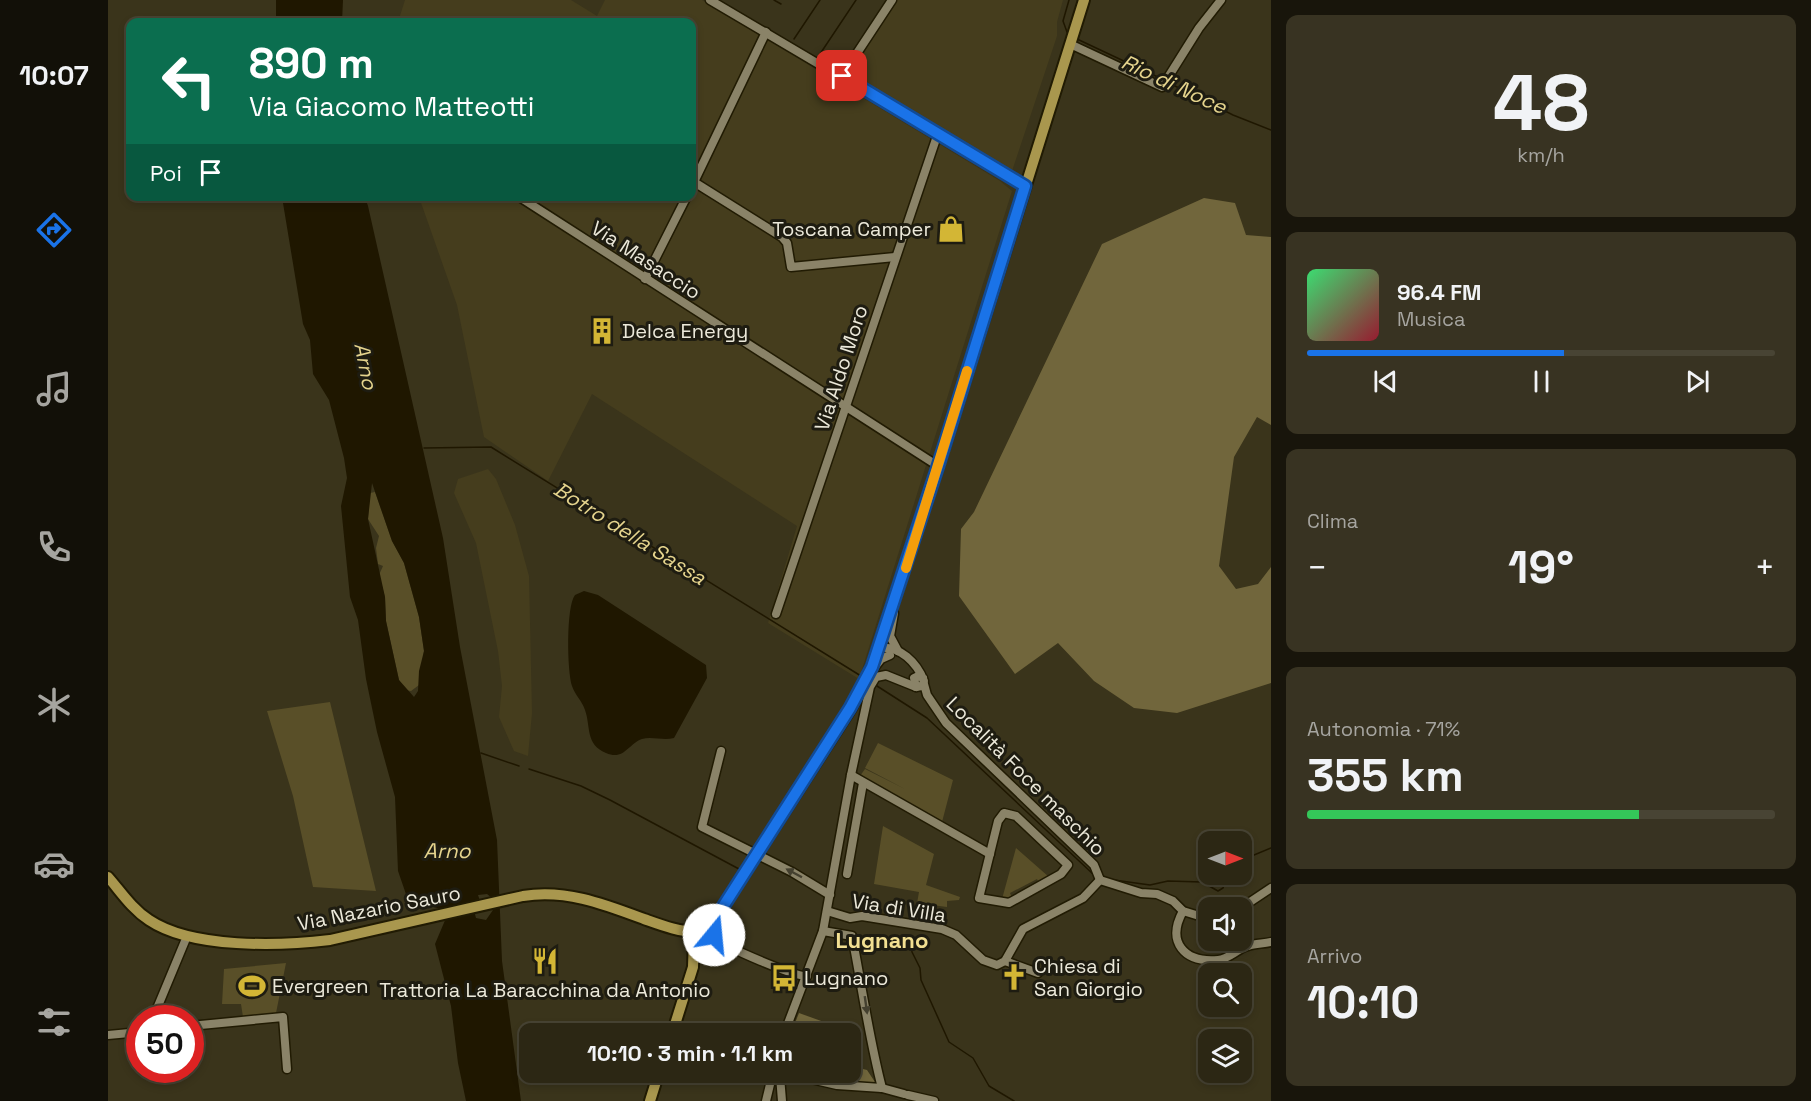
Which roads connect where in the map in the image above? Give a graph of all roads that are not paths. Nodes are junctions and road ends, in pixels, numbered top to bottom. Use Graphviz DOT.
graph roads {
  1 [pos="710,0"];
  2 [pos="892,0"];
  3 [pos="1084,0"];
  4 [pos="1221,0"];
  5 [pos="766,33"];
  6 [pos="1070,44"];
  7 [pos="842,76"];
  8 [pos="938,133"];
  9 [pos="696,179"];
  10 [pos="1025,186"];
  11 [pos="696,187"];
  12 [pos="526,201"];
  13 [pos="684,201"];
  14 [pos="895,257"];
  15 [pos="645,279"];
  16 [pos="846,407"];
  17 [pos="938,466"];
  18 [pos="895,600"];
  19 [pos="776,614"];
  20 [pos="879,648"];
  21 [pos="894,653"];
  22 [pos="917,682"];
  23 [pos="862,687"];
  24 [pos="721,751"];
  25 [pos="851,775"];
  26 [pos="863,783"];
  27 [pos="757,854"];
  28 [pos="990,854"];
  29 [pos="847,874"];
  30 [pos="108,877"];
  31 [pos="1100,880"];
  32 [pos="1271,888"];
  33 [pos="830,895"];
  34 [pos="1252,901"];
  35 [pos="1183,911"];
  36 [pos="827,912"];
  37 [pos="719,913"];
  38 [pos="1198,916"];
  39 [pos="850,918"];
  40 [pos="673,929"];
  41 [pos="700,931"];
  42 [pos="823,931"];
  43 [pos="714,936"];
  44 [pos="852,936"];
  45 [pos="185,940"];
  46 [pos="1271,942"];
  47 [pos="694,944"];
  48 [pos="732,949"];
  49 [pos="707,950"];
  50 [pos="1005,961"];
  51 [pos="693,966"];
  52 [pos="782,967"];
  53 [pos="808,973"];
  54 [pos="1038,973"];
  55 [pos="795,974"];
  56 [pos="803,987"];
  57 [pos="158,1005"];
  58 [pos="675,1023"];
  59 [pos="788,1023"];
  60 [pos="204,1025"];
  61 [pos="126,1033"];
  62 [pos="108,1035"];
  63 [pos="287,1069"];
  64 [pos="656,1083"];
  65 [pos="773,1083"];
  66 [pos="779,1083"];
  67 [pos="828,1083"];
  68 [pos="882,1088"];
  69 [pos="650,1101"];
  70 [pos="766,1101"];
  71 [pos="782,1101"];
  72 [pos="934,1101"];
  1 -- 5 [label="street"];
  2 -- 7 [label="street"];
  3 -- 6 [label="main road"];
  4 -- 6 [label="street"];
  5 -- 7 [label="street"];
  5 -- 9 [label="street"];
  6 -- 10 [label="main road"];
  7 -- 8 [label="street"];
  8 -- 10 [label="street"];
  8 -- 14 [label="street, Via Aldo Moro"];
  10 -- 17 [label="main road"];
  11 -- 14 [label="street"];
  12 -- 15 [label="street, Via Masaccio"];
  13 -- 15 [label="street"];
  14 -- 16 [label="street, Via Aldo Moro"];
  15 -- 16 [label="street, Via Masaccio"];
  16 -- 17 [label="street, Via Masaccio"];
  16 -- 19 [label="street, Via Aldo Moro"];
  17 -- 18 [label="main road"];
  18 -- 20 [label="main road"];
  18 -- 21 [label="street"];
  20 -- 21 [label="street"];
  20 -- 23 [label="main road"];
  21 -- 22 [label="street"];
  21 -- 23 [label="street"];
  22 -- 25 [label="street"];
  22 -- 31 [label="street, Località Foce maschio"];
  23 -- 27 [label="main road"];
  24 -- 27 [label="street"];
  25 -- 26 [label="street"];
  25 -- 33 [label="street"];
  26 -- 28 [label="street"];
  26 -- 29 [label="street"];
  33 -- 27 [label="street, one-way"];
  27 -- 37 [label="main road"];
  28 -- 28 [label="street"];
  30 -- 40 [label="main road, Via Nazario Sauro"];
  31 -- 35 [label="street"];
  31 -- 50 [label="street"];
  32 -- 34 [label="street"];
  33 -- 36 [label="street"];
  35 -- 38 [label="street"];
  35 -- 46 [label="street"];
  36 -- 39 [label="street, Via di Villa"];
  36 -- 42 [label="street"];
  37 -- 41 [label="main road"];
  37 -- 43 [label="main road"];
  39 -- 44 [label="street"];
  39 -- 50 [label="street, Via di Villa"];
  40 -- 41 [label="main road, Via Nazario Sauro"];
  40 -- 47 [label="main road, Via Nazario Sauro"];
  41 -- 43 [label="main road, Via Nazario Sauro"];
  41 -- 47 [label="main road"];
  42 -- 44 [label="street"];
  42 -- 53 [label="street"];
  43 -- 48 [label="street"];
  43 -- 49 [label="main road"];
  44 -- 68 [label="street, one-way"];
  45 -- 57 [label="street"];
  47 -- 49 [label="main road, Via Nazario Sauro"];
  47 -- 51 [label="main road"];
  48 -- 49 [label="street"];
  48 -- 52 [label="street"];
  49 -- 51 [label="main road"];
  50 -- 54 [label="street, Via di Villa"];
  51 -- 58 [label="main road"];
  52 -- 53 [label="street"];
  52 -- 55 [label="street"];
  53 -- 55 [label="street"];
  53 -- 56 [label="street"];
  55 -- 56 [label="street"];
  56 -- 59 [label="street"];
  60 -- 63 [label="street"];
  61 -- 62 [label="street"];
  64 -- 69 [label="main road"];
  65 -- 70 [label="street"];
  66 -- 71 [label="street"];
  67 -- 68 [label="street"];
  68 -- 72 [label="street"];
}
